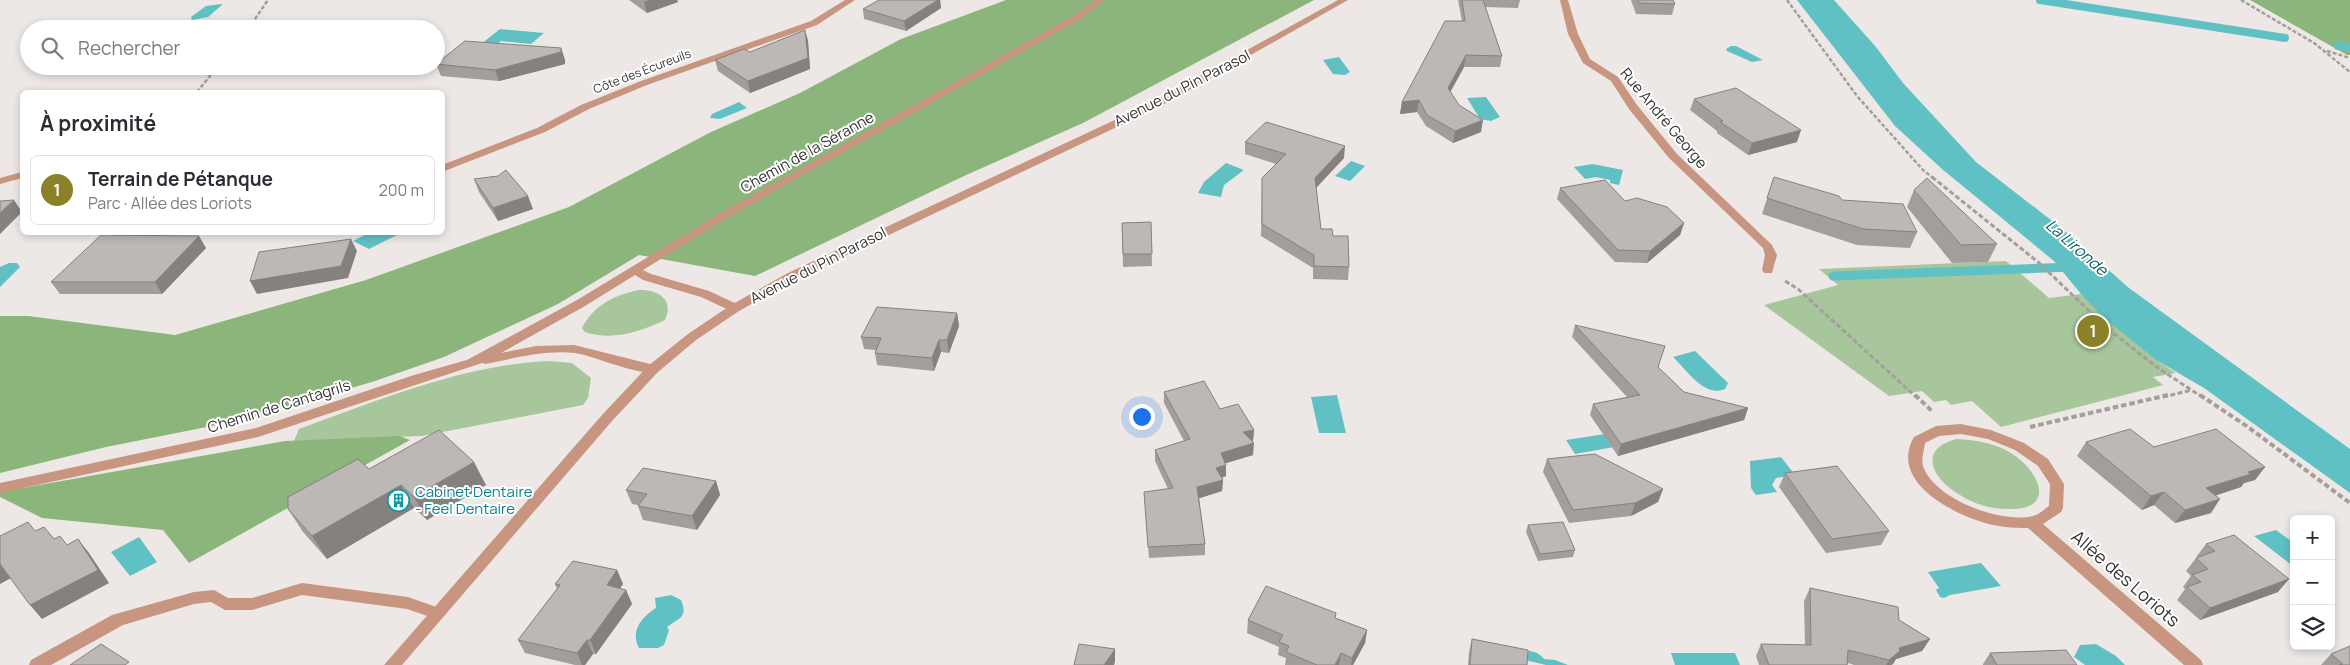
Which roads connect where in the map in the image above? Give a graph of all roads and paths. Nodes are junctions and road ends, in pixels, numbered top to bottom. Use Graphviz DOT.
graph roads {
  1 [pos="268,0"];
  2 [pos="851,0"];
  3 [pos="1100,0"];
  4 [pos="1344,0"];
  5 [pos="1564,0"];
  6 [pos="1786,0"];
  7 [pos="2241,0"];
  8 [pos="254,20"];
  9 [pos="2324,50"];
  10 [pos="2350,58"];
  11 [pos="2350,72"];
  12 [pos="211,75"];
  13 [pos="199,90"];
  14 [pos="445,168"];
  15 [pos="20,176"];
  16 [pos="0,181"];
  17 [pos="1768,270"];
  18 [pos="636,271"];
  19 [pos="735,308"];
  20 [pos="530,332"];
  21 [pos="472,363"];
  22 [pos="653,370"];
  23 [pos="2193,390"];
  24 [pos="1943,429"];
  25 [pos="1995,436"];
  26 [pos="0,488"];
  27 [pos="2350,503"];
  28 [pos="2031,522"];
  29 [pos="436,613"];
  30 [pos="37,665"];
  31 [pos="392,665"];
  32 [pos="2195,665"];
  1 -- 8 [label="path"];
  2 -- 14 [label="street, Côte des Écureuils"];
  3 -- 18 [label="street, Chemin de la Séranne"];
  4 -- 19 [label="street, Avenue du Pin Parasol"];
  5 -- 17 [label="street, Rue André George"];
  6 -- 23 [label="path"];
  7 -- 9 [label="path"];
  9 -- 10 [label="path"];
  9 -- 11 [label="path"];
  12 -- 13 [label="path"];
  15 -- 16 [label="street"];
  17 -- 24 [label="path"];
  18 -- 19 [label="street"];
  18 -- 20 [label="street, Chemin de la Séranne"];
  19 -- 22 [label="street, Avenue du Pin Parasol"];
  20 -- 21 [label="street, Chemin de Cantagrils"];
  21 -- 22 [label="street"];
  21 -- 26 [label="street, Chemin de Cantagrils"];
  22 -- 29 [label="street, Avenue du Pin Parasol"];
  23 -- 25 [label="path"];
  23 -- 27 [label="path"];
  24 -- 25 [label="street"];
  24 -- 28 [label="street"];
  25 -- 28 [label="street"];
  28 -- 32 [label="street, Allée des Loriots"];
  29 -- 30 [label="street"];
  29 -- 31 [label="street, Avenue du Pin Parasol"];
}
